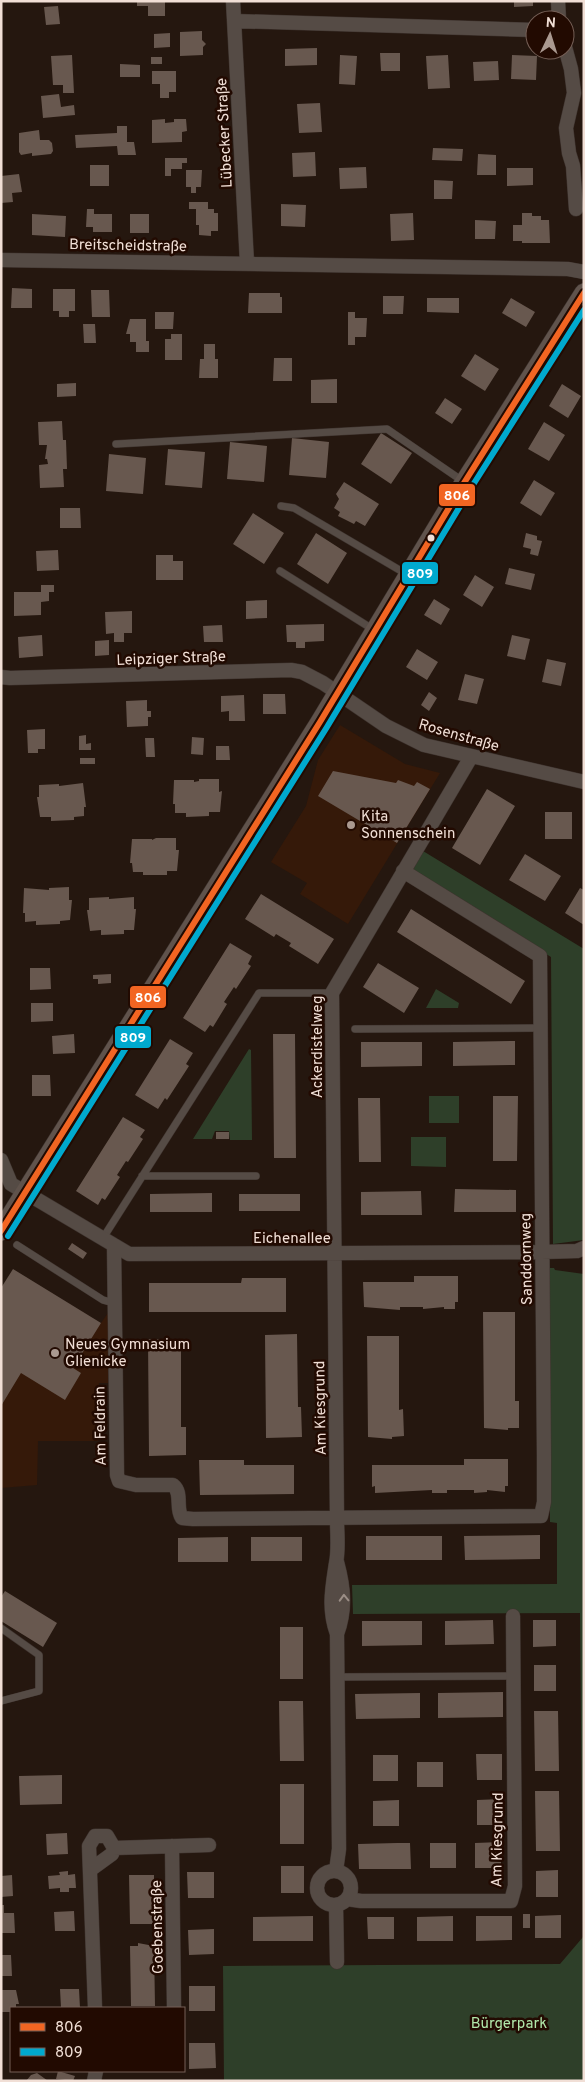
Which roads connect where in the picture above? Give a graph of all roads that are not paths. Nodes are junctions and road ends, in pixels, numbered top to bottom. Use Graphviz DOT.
graph roads {
  1 [pos="233,1"];
  2 [pos="234,21"];
  3 [pos="525,30"];
  4 [pos="569,60"];
  5 [pos="576,209"];
  6 [pos="1,260"];
  7 [pos="247,263"];
  8 [pos="584,272"];
  9 [pos="584,293"];
  10 [pos="116,444"];
  11 [pos="464,483"];
  12 [pos="282,506"];
  13 [pos="280,571"];
  14 [pos="408,576"];
  15 [pos="375,631"];
  16 [pos="1,677"];
  17 [pos="337,692"];
  18 [pos="471,757"];
  19 [pos="584,782"];
  20 [pos="403,871"];
  21 [pos="332,993"];
  22 [pos="539,1028"];
  23 [pos="355,1029"];
  24 [pos="1,1160"];
  25 [pos="142,1176"];
  26 [pos="256,1176"];
  27 [pos="25,1192"];
  28 [pos="1,1231"];
  29 [pos="108,1241"];
  30 [pos="17,1245"];
  31 [pos="581,1251"];
  32 [pos="542,1252"];
  33 [pos="334,1254"];
  34 [pos="114,1303"];
  35 [pos="337,1519"];
  36 [pos="513,1616"];
  37 [pos="1,1628"];
  38 [pos="514,1676"];
  39 [pos="338,1677"];
  40 [pos="1,1701"];
  41 [pos="208,1845"];
  42 [pos="172,1846"];
  43 [pos="114,1848"];
  44 [pos="90,1870"];
  45 [pos="336,1871"];
  46 [pos="342,1902"];
  47 [pos="337,1962"];
  48 [pos="95,2007"];
  49 [pos="174,2007"];
  1 -- 2 [label="street, Lübecker Straße"];
  2 -- 3 [label="street"];
  2 -- 7 [label="street, Lübecker Straße"];
  4 -- 5 [label="street"];
  6 -- 7 [label="street, Breitscheidstraße"];
  7 -- 8 [label="street, Breitscheidstraße"];
  9 -- 11 [label="main road"];
  10 -- 11 [label="lane"];
  11 -- 14 [label="main road"];
  12 -- 14 [label="lane"];
  13 -- 15 [label="lane"];
  14 -- 15 [label="main road"];
  15 -- 17 [label="main road"];
  16 -- 17 [label="street, Leipziger Straße"];
  17 -- 18 [label="street, Rosenstraße"];
  17 -- 27 [label="main road"];
  18 -- 19 [label="street, Rosenstraße"];
  18 -- 20 [label="street, Ackerdistelweg"];
  20 -- 21 [label="street, Ackerdistelweg"];
  20 -- 22 [label="street, Sanddornweg"];
  21 -- 25 [label="lane"];
  21 -- 33 [label="street, Ackerdistelweg"];
  22 -- 23 [label="lane"];
  22 -- 32 [label="street, Sanddornweg"];
  24 -- 27 [label="street, Eichenallee"];
  25 -- 26 [label="lane"];
  25 -- 29 [label="lane"];
  27 -- 28 [label="main road"];
  27 -- 29 [label="street, Eichenallee"];
  29 -- 33 [label="street, Eichenallee"];
  29 -- 34 [label="street, Am Feldrain"];
  30 -- 34 [label="lane"];
  31 -- 32 [label="street, Eichenallee"];
  32 -- 33 [label="street, Eichenallee"];
  32 -- 35 [label="street, Sanddornweg"];
  33 -- 35 [label="street, Am Kiesgrund"];
  34 -- 35 [label="street, Am Feldrain"];
  35 -- 39 [label="street, Am Kiesgrund"];
  36 -- 38 [label="street, Am Kiesgrund"];
  37 -- 40 [label="lane"];
  38 -- 39 [label="lane"];
  38 -- 46 [label="street, Am Kiesgrund"];
  39 -- 45 [label="street, Am Kiesgrund"];
  41 -- 42 [label="street"];
  42 -- 43 [label="street"];
  42 -- 49 [label="street, Goebenstraße"];
  43 -- 44 [label="street"];
  43 -- 44 [label="street"];
  44 -- 48 [label="street"];
  45 -- 46 [label="street"];
  45 -- 46 [label="street"];
  46 -- 47 [label="street"];
}
